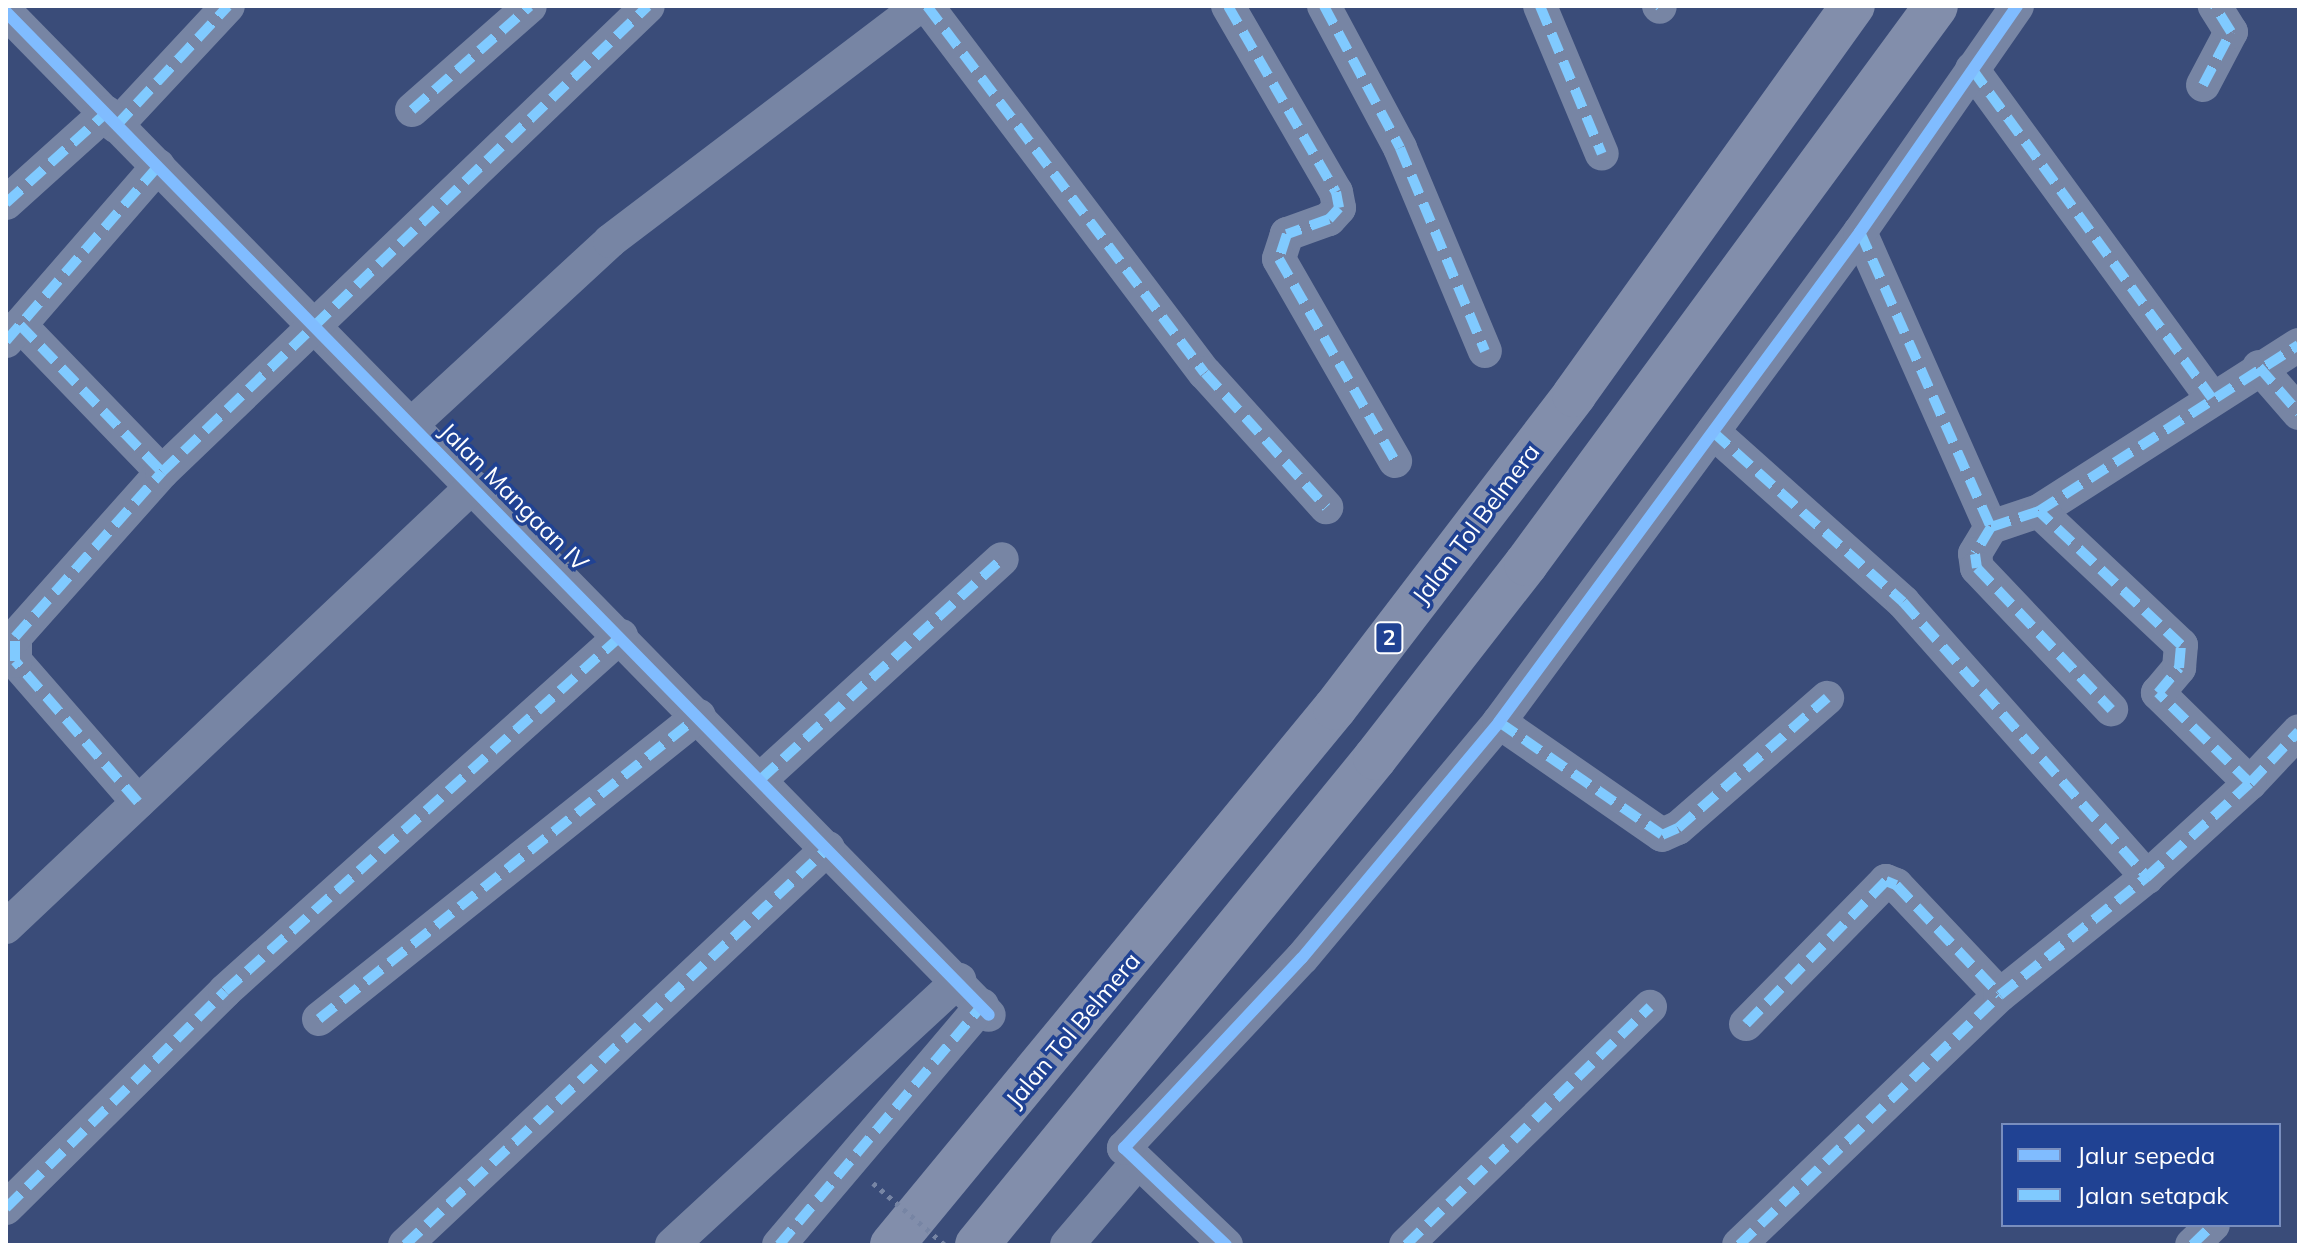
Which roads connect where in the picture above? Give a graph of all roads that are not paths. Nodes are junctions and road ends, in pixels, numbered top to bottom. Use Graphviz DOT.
graph roads {
  1 [pos="228,6"];
  2 [pos="530,6"];
  3 [pos="648,6"];
  4 [pos="920,6"];
  5 [pos="927,6"];
  6 [pos="1228,6"];
  7 [pos="1324,6"];
  8 [pos="1540,6"];
  9 [pos="1853,6"];
  10 [pos="1936,6"];
  11 [pos="2017,6"];
  12 [pos="2215,6"];
  13 [pos="6,12"];
  14 [pos="1972,69"];
  15 [pos="2203,85"];
  16 [pos="412,110"];
  17 [pos="111,120"];
  18 [pos="1602,154"];
  19 [pos="158,166"];
  20 [pos="6,203"];
  21 [pos="1860,232"];
  22 [pos="317,328"];
  23 [pos="13,333"];
  24 [pos="2299,345"];
  25 [pos="1485,351"];
  26 [pos="2259,367"];
  27 [pos="2212,398"];
  28 [pos="2299,413"];
  29 [pos="412,424"];
  30 [pos="1713,432"];
  31 [pos="1395,461"];
  32 [pos="162,472"];
  33 [pos="473,486"];
  34 [pos="1326,507"];
  35 [pos="2039,511"];
  36 [pos="1991,527"];
  37 [pos="1002,559"];
  38 [pos="621,636"];
  39 [pos="1827,698"];
  40 [pos="2111,709"];
  41 [pos="699,716"];
  42 [pos="1499,722"];
  43 [pos="2299,731"];
  44 [pos="761,779"];
  45 [pos="2250,783"];
  46 [pos="138,802"];
  47 [pos="828,848"];
  48 [pos="2147,877"];
  49 [pos="6,927"];
  50 [pos="959,980"];
  51 [pos="2000,995"];
  52 [pos="1650,1007"];
  53 [pos="319,1019"];
  54 [pos="1746,1024"];
  55 [pos="1131,1155"];
  56 [pos="6,1208"];
  57 [pos="2211,1227"];
  58 [pos="405,1245"];
  59 [pos="672,1245"];
  60 [pos="779,1245"];
  61 [pos="892,1245"];
  62 [pos="977,1245"];
  63 [pos="1067,1245"];
  64 [pos="1226,1245"];
  65 [pos="1406,1245"];
  66 [pos="1739,1245"];
  67 [pos="2192,1245"];
  1 -- 17 [label="street"];
  2 -- 16 [label="street"];
  3 -- 22 [label="street"];
  4 -- 29 [label="street"];
  5 -- 34 [label="street"];
  6 -- 31 [label="street"];
  7 -- 25 [label="street"];
  8 -- 18 [label="street"];
  9 -- 61 [label="highway, Jalan Tol Belmera / 2"];
  10 -- 62 [label="highway"];
  11 -- 14 [label="street"];
  12 -- 15 [label="street"];
  13 -- 17 [label="street, Jalan Mangaan IV"];
  14 -- 21 [label="street"];
  14 -- 27 [label="street"];
  17 -- 19 [label="street, Jalan Mangaan IV"];
  17 -- 20 [label="street"];
  19 -- 22 [label="street, Jalan Mangaan IV"];
  19 -- 23 [label="street"];
  21 -- 30 [label="street"];
  21 -- 36 [label="street"];
  22 -- 29 [label="street, Jalan Mangaan IV"];
  22 -- 32 [label="street"];
  23 -- 32 [label="street"];
  24 -- 26 [label="street"];
  26 -- 27 [label="street"];
  26 -- 28 [label="street"];
  27 -- 35 [label="street"];
  29 -- 33 [label="street, Jalan Mangaan IV"];
  30 -- 42 [label="street"];
  30 -- 48 [label="street"];
  32 -- 46 [label="street"];
  33 -- 38 [label="street, Jalan Mangaan IV"];
  33 -- 46 [label="street"];
  35 -- 36 [label="street"];
  35 -- 45 [label="street"];
  36 -- 40 [label="street"];
  37 -- 44 [label="street"];
  38 -- 41 [label="street, Jalan Mangaan IV"];
  38 -- 56 [label="street"];
  39 -- 42 [label="street"];
  41 -- 44 [label="street, Jalan Mangaan IV"];
  41 -- 53 [label="street"];
  42 -- 55 [label="street"];
  43 -- 45 [label="street"];
  44 -- 47 [label="street, Jalan Mangaan IV"];
  45 -- 48 [label="street"];
  46 -- 49 [label="street"];
  47 -- 50 [label="street, Jalan Mangaan IV"];
  47 -- 58 [label="street"];
  48 -- 51 [label="street"];
  50 -- 59 [label="street"];
  50 -- 60 [label="street, Jalan Mangaan IV"];
  51 -- 54 [label="street"];
  51 -- 66 [label="street"];
  52 -- 65 [label="street"];
  55 -- 63 [label="street"];
  55 -- 64 [label="street"];
  57 -- 67 [label="street"];
}
